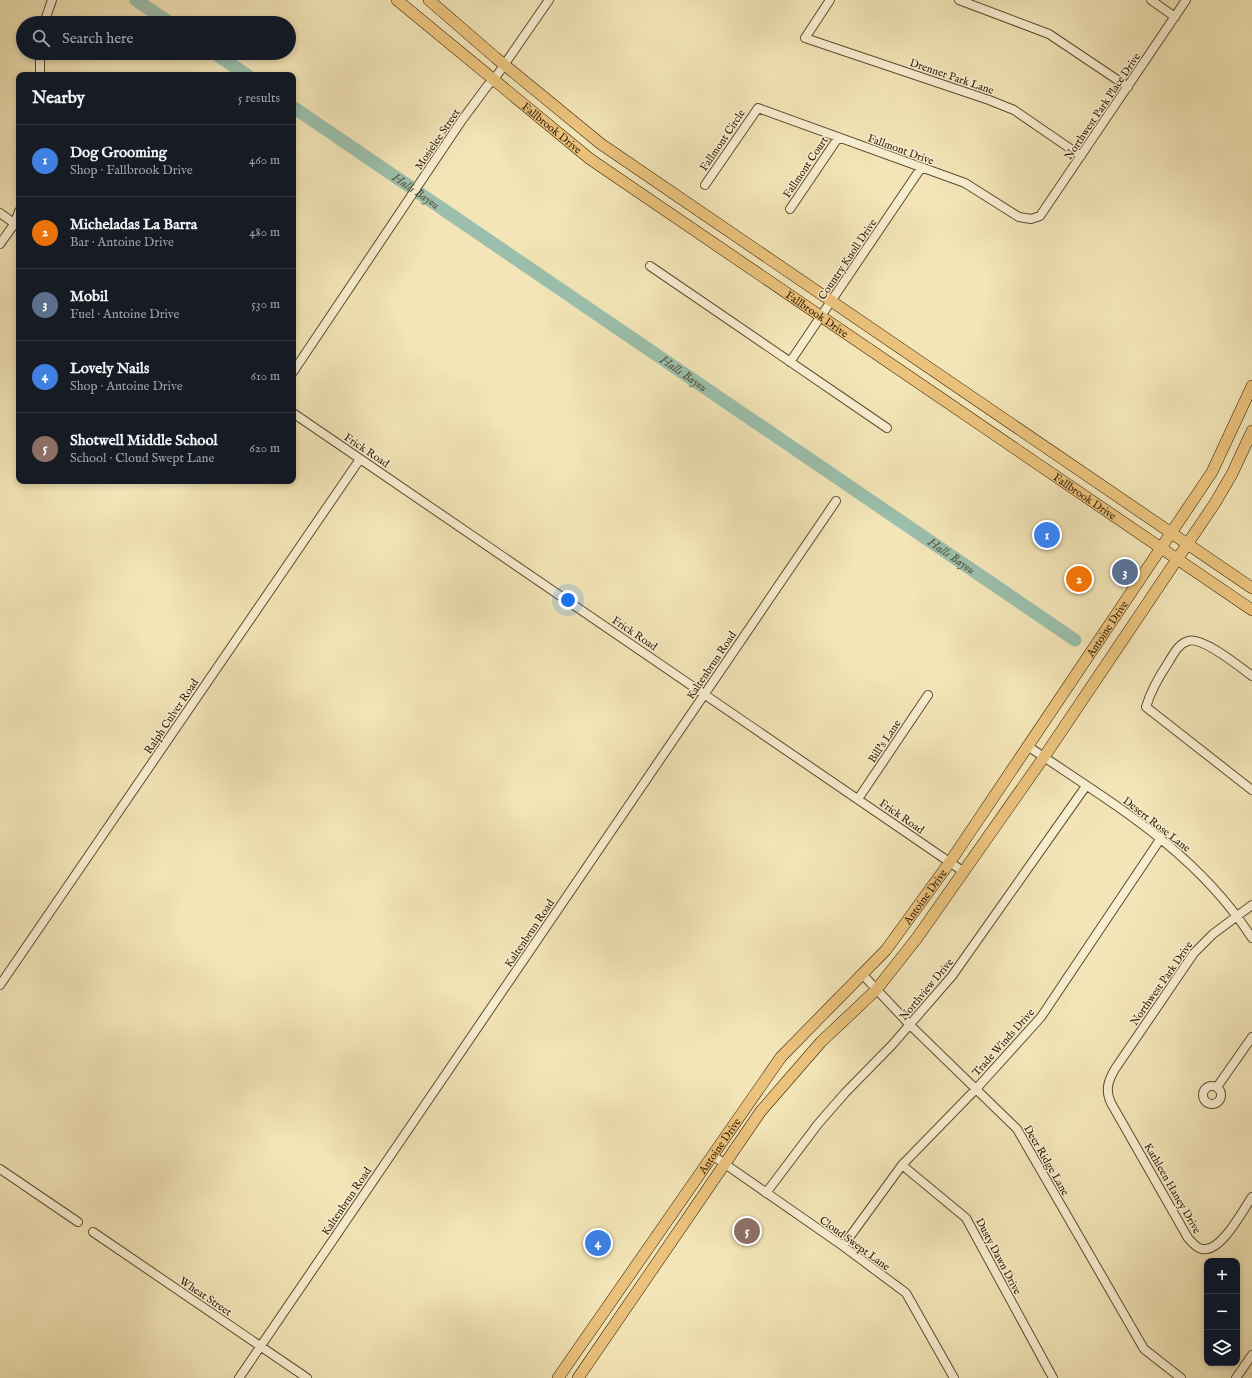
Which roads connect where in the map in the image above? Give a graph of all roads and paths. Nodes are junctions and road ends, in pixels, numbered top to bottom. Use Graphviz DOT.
graph roads {
  1 [pos="52,0"];
  2 [pos="397,0"];
  3 [pos="428,0"];
  4 [pos="549,0"];
  5 [pos="830,0"];
  6 [pos="959,0"];
  7 [pos="1150,0"];
  8 [pos="1186,0"];
  9 [pos="46,16"];
  10 [pos="1175,16"];
  11 [pos="40,60"];
  12 [pos="504,65"];
  13 [pos="40,72"];
  14 [pos="493,81"];
  15 [pos="1128,87"];
  16 [pos="758,108"];
  17 [pos="838,138"];
  18 [pos="1081,156"];
  19 [pos="921,168"];
  20 [pos="705,184"];
  21 [pos="790,209"];
  22 [pos="0,213"];
  23 [pos="1031,219"];
  24 [pos="16,224"];
  25 [pos="16,226"];
  26 [pos="0,244"];
  27 [pos="650,266"];
  28 [pos="832,301"];
  29 [pos="821,316"];
  30 [pos="790,362"];
  31 [pos="296,368"];
  32 [pos="1252,386"];
  33 [pos="296,415"];
  34 [pos="887,428"];
  35 [pos="1021,430"];
  36 [pos="1252,431"];
  37 [pos="1010,445"];
  38 [pos="360,459"];
  39 [pos="836,501"];
  40 [pos="1172,534"];
  41 [pos="1187,544"];
  42 [pos="1162,548"];
  43 [pos="1177,559"];
  44 [pos="1252,588"];
  45 [pos="1252,610"];
  46 [pos="1252,676"];
  47 [pos="705,694"];
  48 [pos="928,695"];
  49 [pos="1029,747"];
  50 [pos="1044,757"];
  51 [pos="1086,786"];
  52 [pos="1252,790"];
  53 [pos="858,799"];
  54 [pos="1161,838"];
  55 [pos="950,862"];
  56 [pos="964,872"];
  57 [pos="1252,905"];
  58 [pos="1237,916"];
  59 [pos="1252,938"];
  60 [pos="863,975"];
  61 [pos="0,986"];
  62 [pos="876,990"];
  63 [pos="910,1025"];
  64 [pos="1252,1038"];
  65 [pos="1217,1087"];
  66 [pos="976,1089"];
  67 [pos="1107,1089"];
  68 [pos="712,1155"];
  69 [pos="725,1164"];
  70 [pos="902,1165"];
  71 [pos="0,1169"];
  72 [pos="766,1193"];
  73 [pos="1252,1197"];
  74 [pos="78,1222"];
  75 [pos="93,1232"];
  76 [pos="843,1246"];
  77 [pos="605,1310"];
  78 [pos="618,1319"];
  79 [pos="261,1346"];
  80 [pos="1252,1355"];
  81 [pos="239,1378"];
  82 [pos="307,1378"];
  83 [pos="558,1378"];
  84 [pos="578,1378"];
  85 [pos="954,1378"];
  86 [pos="1053,1378"];
  87 [pos="1182,1378"];
  88 [pos="1236,1378"];
  1 -- 9 [label="street"];
  2 -- 14 [label="main road, Fallbrook Drive"];
  3 -- 12 [label="main road, Fallbrook Drive"];
  4 -- 12 [label="street, Mosielee Street"];
  5 -- 18 [label="street, Drenner Park Lane"];
  6 -- 15 [label="street"];
  7 -- 10 [label="street"];
  8 -- 10 [label="street, Northwest Park Place Drive"];
  10 -- 15 [label="street, Northwest Park Place Drive"];
  11 -- 13 [label="street"];
  12 -- 14 [label="street, Mosielee Street"];
  12 -- 28 [label="main road, Fallbrook Drive"];
  14 -- 29 [label="main road, Fallbrook Drive"];
  14 -- 31 [label="street, Mosielee Street"];
  15 -- 18 [label="street, Northwest Park Place Drive"];
  16 -- 17 [label="street, Fallmont Drive"];
  16 -- 20 [label="street, Fallmont Circle"];
  17 -- 19 [label="street, Fallmont Drive"];
  17 -- 21 [label="street, Fallmont Court"];
  18 -- 23 [label="street, Northwest Park Place Drive"];
  19 -- 23 [label="street, Fallmont Drive"];
  19 -- 28 [label="street, Country Knoll Drive"];
  22 -- 24 [label="street"];
  25 -- 26 [label="street"];
  27 -- 30 [label="street"];
  28 -- 29 [label="street, Country Knoll Drive"];
  28 -- 35 [label="main road, Fallbrook Drive"];
  29 -- 30 [label="street, Country Knoll Drive"];
  29 -- 37 [label="main road, Fallbrook Drive"];
  30 -- 34 [label="street"];
  32 -- 40 [label="main road, Antoine Drive"];
  33 -- 38 [label="street, Frick Road"];
  35 -- 37 [label="main road"];
  35 -- 40 [label="main road, Fallbrook Drive"];
  36 -- 41 [label="main road, Antoine Drive"];
  37 -- 42 [label="main road, Fallbrook Drive"];
  38 -- 47 [label="street, Frick Road"];
  38 -- 61 [label="street, Ralph Culver Road"];
  39 -- 47 [label="street, Kaltenbrun Road"];
  40 -- 41 [label="main road, Fallbrook Drive"];
  40 -- 42 [label="main road, Antoine Drive"];
  41 -- 43 [label="main road, Antoine Drive"];
  41 -- 44 [label="main road, Fallbrook Drive"];
  42 -- 43 [label="main road, Fallbrook Drive"];
  42 -- 49 [label="main road, Antoine Drive"];
  43 -- 45 [label="main road, Fallbrook Drive"];
  43 -- 50 [label="main road, Antoine Drive"];
  46 -- 52 [label="street"];
  47 -- 53 [label="street, Frick Road"];
  47 -- 79 [label="street, Kaltenbrun Road"];
  48 -- 53 [label="street, Bill's Lane"];
  49 -- 50 [label="street, Desert Rose Lane"];
  49 -- 55 [label="main road, Antoine Drive"];
  50 -- 51 [label="street, Desert Rose Lane"];
  50 -- 56 [label="main road, Antoine Drive"];
  51 -- 54 [label="street, Desert Rose Lane"];
  51 -- 63 [label="street, Northview Drive"];
  53 -- 55 [label="street, Frick Road"];
  54 -- 58 [label="street, Desert Rose Lane"];
  54 -- 66 [label="street, Trade Winds Drive"];
  55 -- 56 [label="street, Frick Road"];
  55 -- 60 [label="main road, Antoine Drive"];
  56 -- 62 [label="main road, Antoine Drive"];
  57 -- 58 [label="street, Northwest Park Drive"];
  58 -- 59 [label="street, Desert Rose Lane"];
  58 -- 67 [label="street, Northwest Park Drive"];
  60 -- 62 [label="street, Deer Ridge Lane"];
  60 -- 68 [label="main road, Antoine Drive"];
  62 -- 63 [label="street, Deer Ridge Lane"];
  62 -- 69 [label="main road, Antoine Drive"];
  63 -- 66 [label="street, Deer Ridge Lane"];
  63 -- 72 [label="street, Northview Drive"];
  64 -- 65 [label="street"];
  66 -- 70 [label="street, Trade Winds Drive"];
  66 -- 87 [label="street, Deer Ridge Lane"];
  67 -- 73 [label="street, Kathleen Haney Drive"];
  68 -- 69 [label="street, Cloud Swept Lane"];
  68 -- 77 [label="main road, Antoine Drive"];
  69 -- 72 [label="street, Cloud Swept Lane"];
  69 -- 78 [label="main road, Antoine Drive"];
  70 -- 76 [label="street, Trade Winds Drive"];
  70 -- 86 [label="street, Dusty Dawn Drive"];
  71 -- 74 [label="street"];
  72 -- 76 [label="street, Cloud Swept Lane"];
  75 -- 79 [label="street, Wheat Street"];
  76 -- 85 [label="street, Cloud Swept Lane"];
  77 -- 78 [label="main road"];
  77 -- 83 [label="main road, Antoine Drive"];
  78 -- 84 [label="main road, Antoine Drive"];
  79 -- 81 [label="street, Kaltenbrun Road"];
  79 -- 82 [label="street, Wheat Street"];
  80 -- 88 [label="street"];
}
